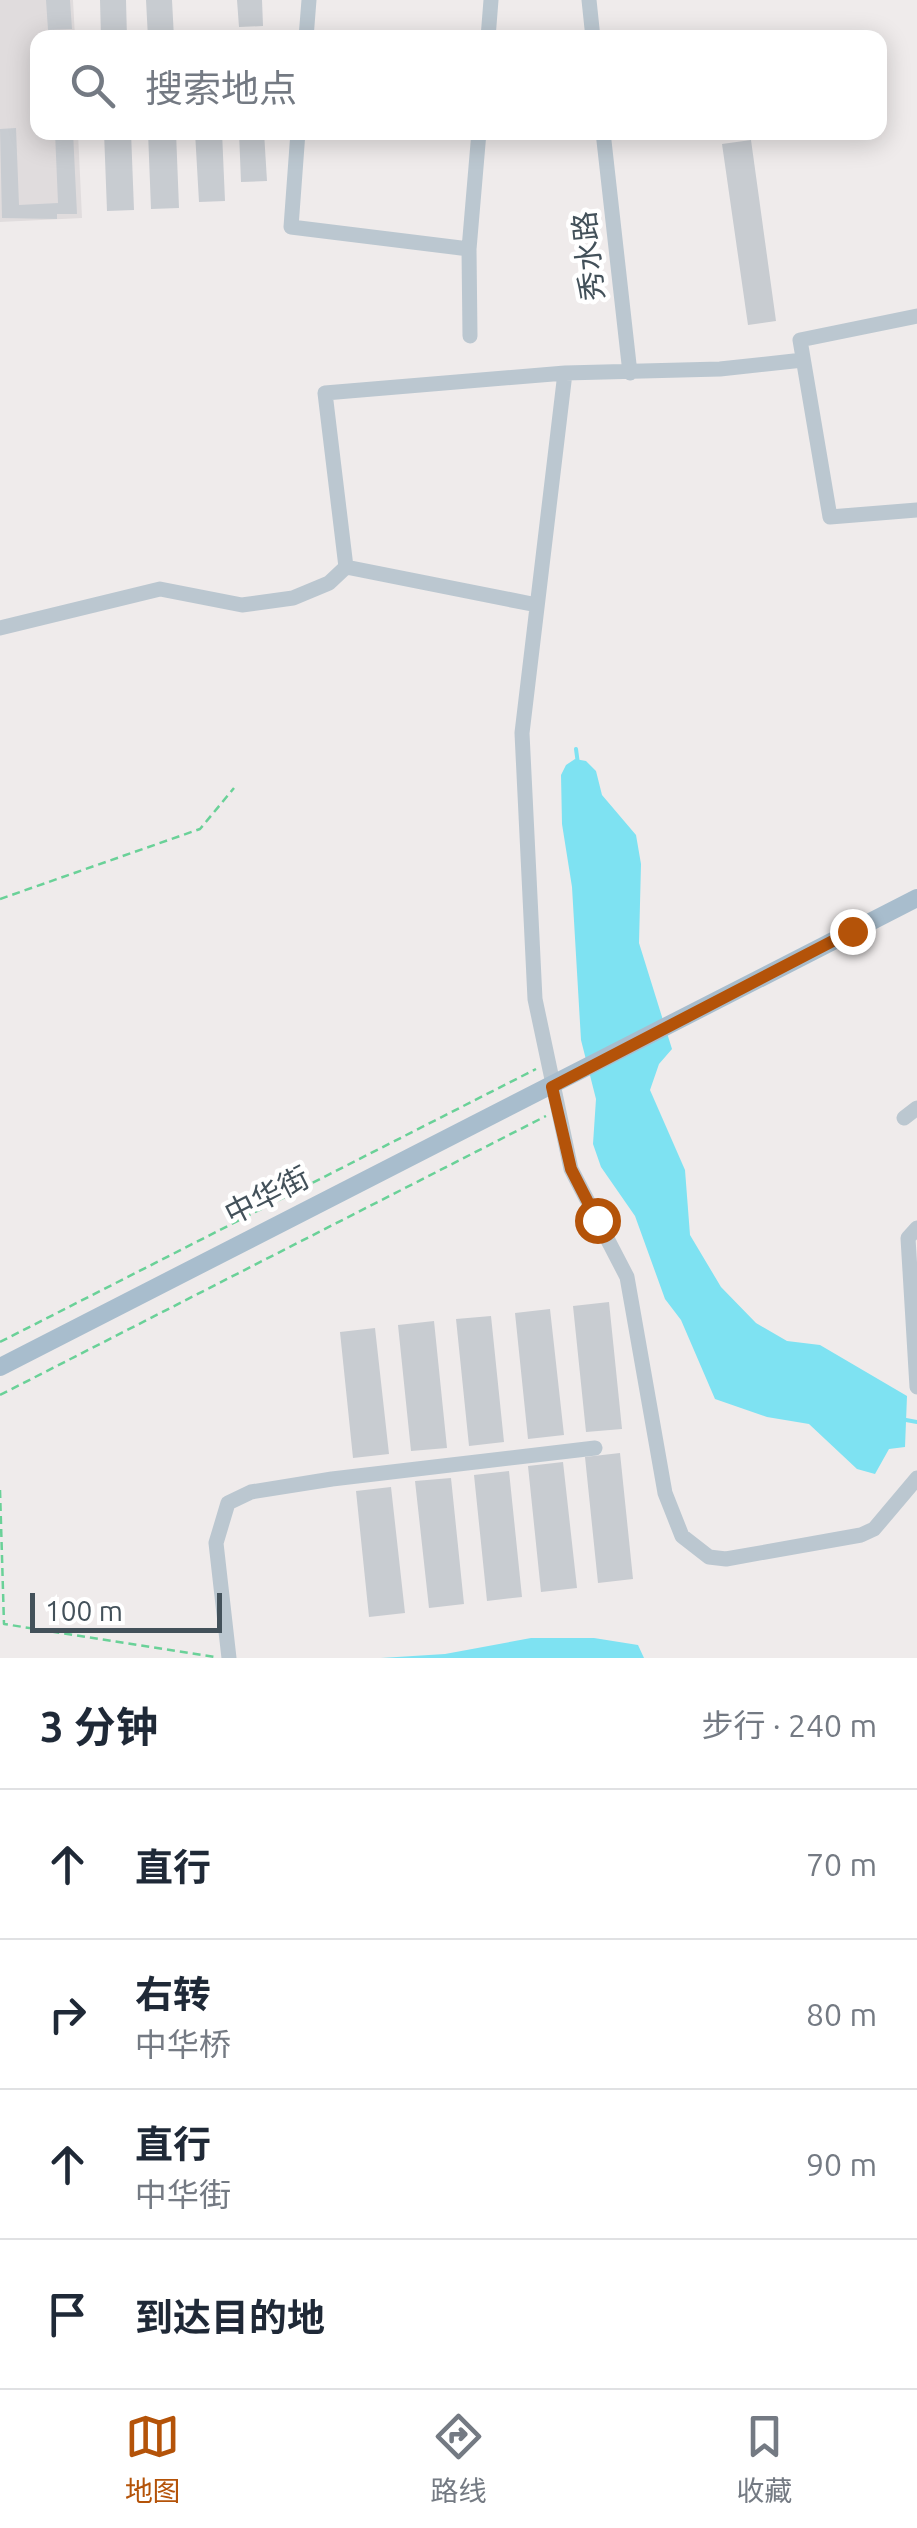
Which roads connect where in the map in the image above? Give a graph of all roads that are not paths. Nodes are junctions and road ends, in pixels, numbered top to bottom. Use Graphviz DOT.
graph roads {
  1 [pos="310,0"];
  2 [pos="491,0"];
  3 [pos="588,0"];
  4 [pos="307,30"];
  5 [pos="489,30"];
  6 [pos="592,30"];
  7 [pos="297,140"];
  8 [pos="478,140"];
  9 [pos="604,140"];
  10 [pos="469,249"];
  11 [pos="917,316"];
  12 [pos="470,336"];
  13 [pos="804,360"];
  14 [pos="565,373"];
  15 [pos="630,373"];
  16 [pos="917,510"];
  17 [pos="346,567"];
  18 [pos="537,605"];
  19 [pos="0,628"];
  20 [pos="917,898"];
  21 [pos="557,1084"];
  22 [pos="917,1228"];
  23 [pos="0,1368"];
  24 [pos="917,1387"];
  25 [pos="595,1448"];
  26 [pos="917,1478"];
  27 [pos="230,1658"];
  1 -- 4 [label="street"];
  2 -- 5 [label="street"];
  3 -- 6 [label="street"];
  7 -- 10 [label="street"];
  8 -- 10 [label="street"];
  9 -- 15 [label="street, 秀水路"];
  10 -- 12 [label="street"];
  11 -- 13 [label="street"];
  13 -- 15 [label="street"];
  13 -- 16 [label="street"];
  14 -- 15 [label="street"];
  14 -- 17 [label="street"];
  14 -- 18 [label="street"];
  17 -- 18 [label="street"];
  17 -- 19 [label="street"];
  18 -- 21 [label="street"];
  20 -- 21 [label="main road, 中华街"];
  21 -- 23 [label="main road, 中华街"];
  21 -- 26 [label="street"];
  22 -- 24 [label="street"];
  25 -- 27 [label="street"];
}
